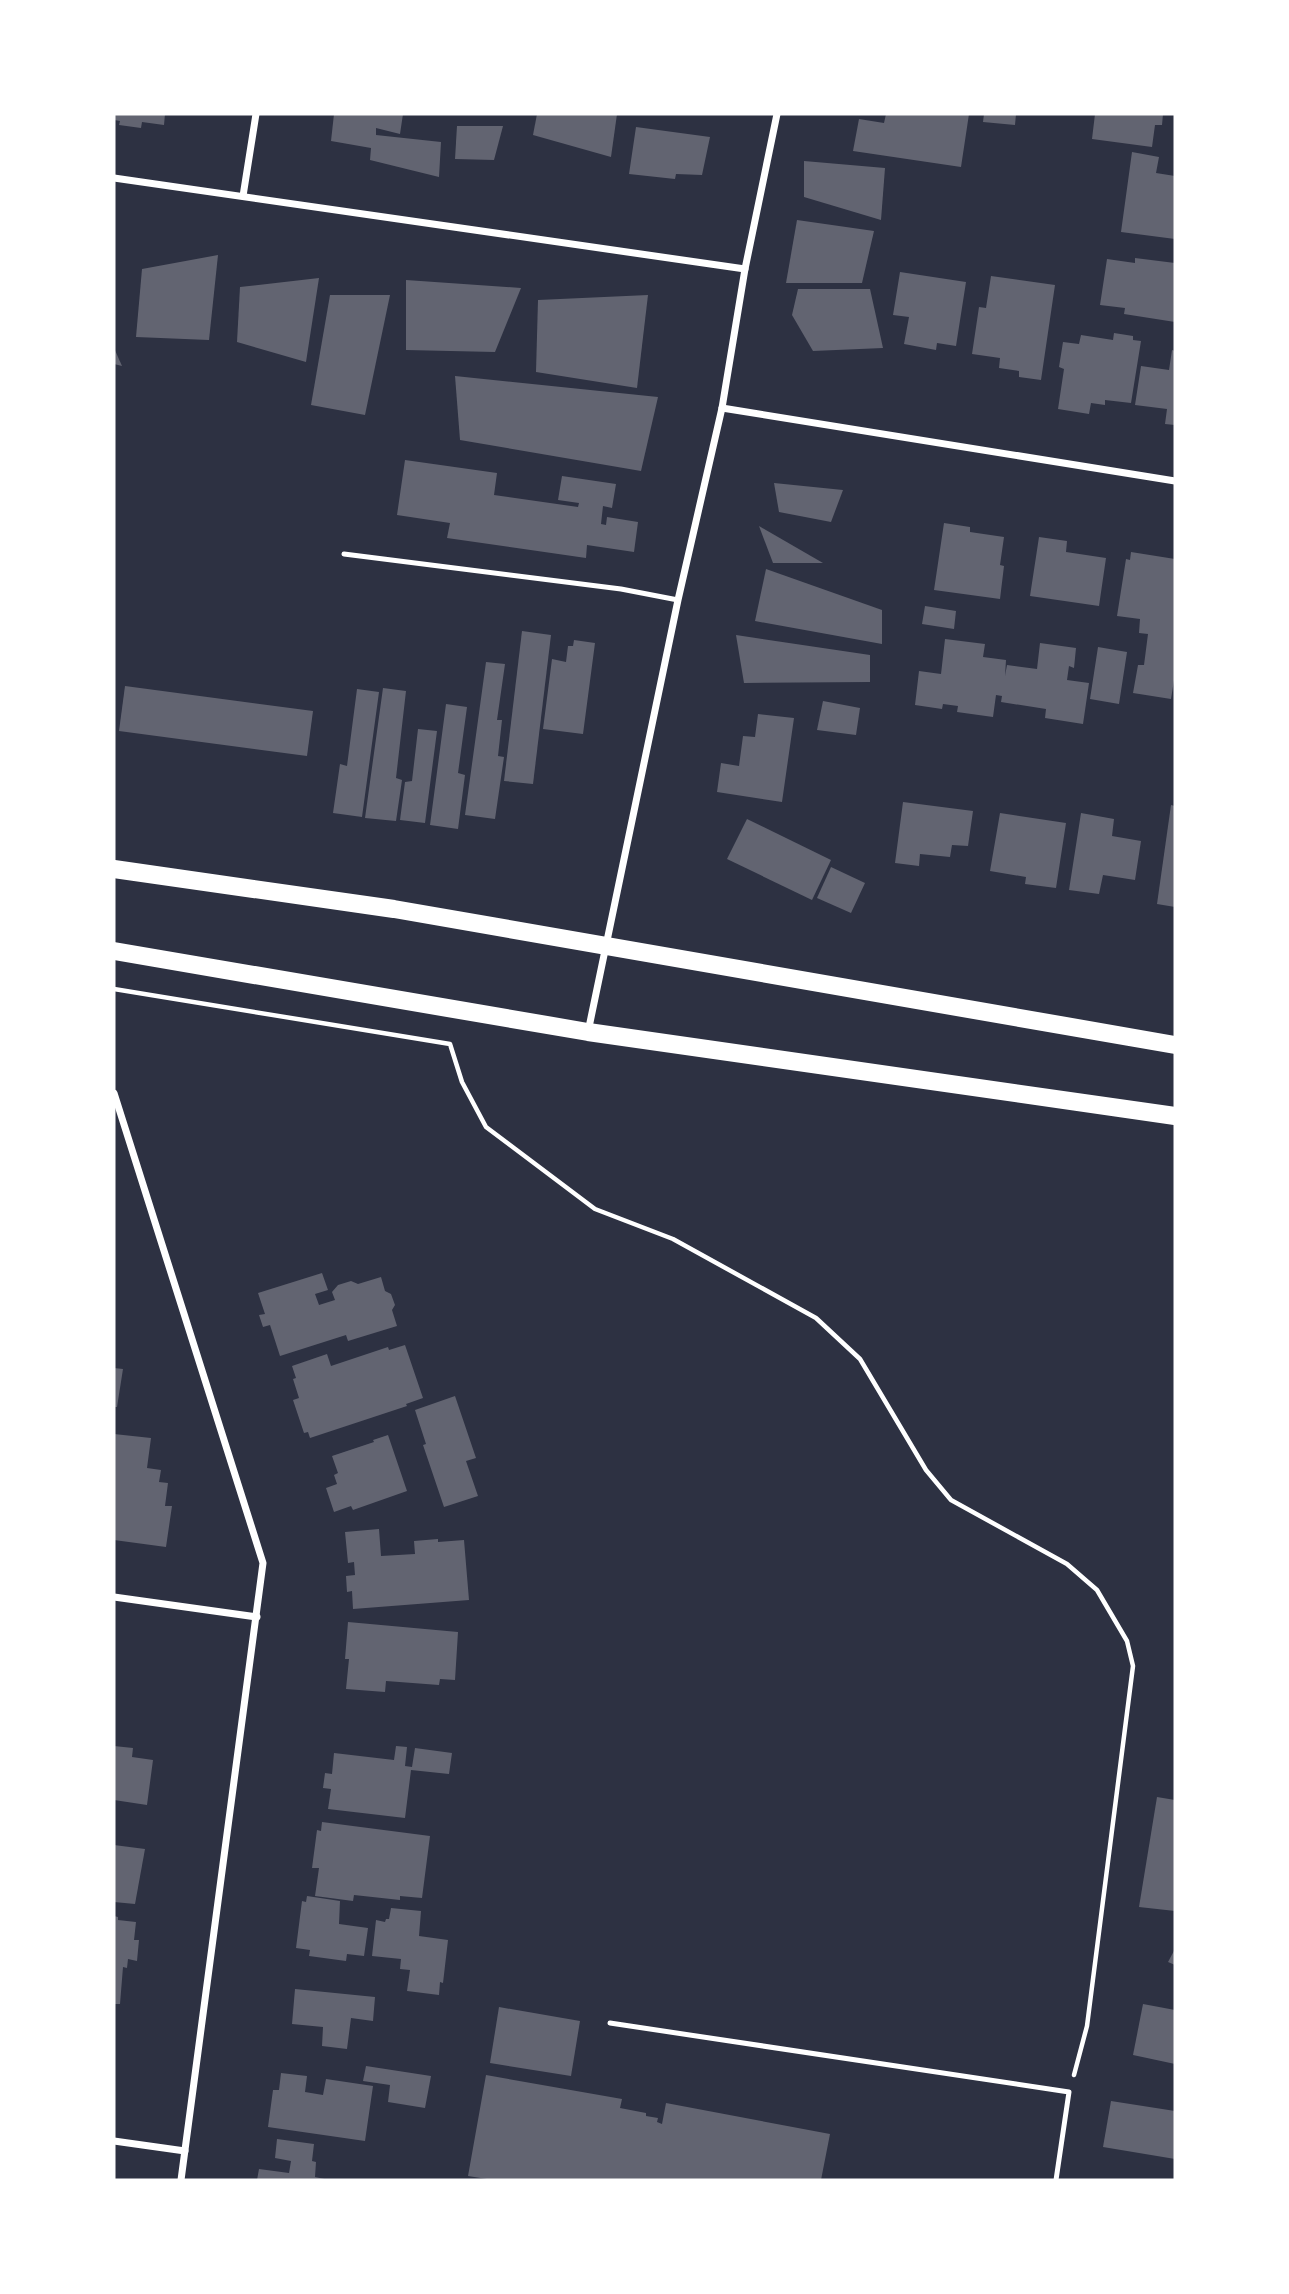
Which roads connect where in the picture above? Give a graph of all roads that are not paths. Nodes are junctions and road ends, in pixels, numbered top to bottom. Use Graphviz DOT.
graph roads {
  1 [pos="256,114"];
  2 [pos="777,114"];
  3 [pos="114,178"];
  4 [pos="243,196"];
  5 [pos="745,269"];
  6 [pos="722,408"];
  7 [pos="1175,481"];
  8 [pos="344,554"];
  9 [pos="678,600"];
  10 [pos="114,869"];
  11 [pos="607,944"];
  12 [pos="114,951"];
  13 [pos="588,1032"];
  14 [pos="1175,1045"];
  15 [pos="114,1093"];
  16 [pos="1175,1116"];
  17 [pos="114,1597"];
  18 [pos="257,1617"];
  19 [pos="610,2022"];
  20 [pos="114,2141"];
  21 [pos="185,2151"];
  22 [pos="181,2180"];
  23 [pos="1056,2180"];
  1 -- 4 [label="street"];
  2 -- 5 [label="street"];
  3 -- 4 [label="street"];
  4 -- 5 [label="street"];
  5 -- 6 [label="street"];
  6 -- 7 [label="street"];
  6 -- 9 [label="street"];
  8 -- 9 [label="lane"];
  9 -- 11 [label="street"];
  10 -- 11 [label="main road"];
  11 -- 13 [label="street"];
  11 -- 14 [label="main road"];
  12 -- 13 [label="main road"];
  13 -- 16 [label="main road"];
  15 -- 18 [label="street"];
  17 -- 18 [label="street"];
  18 -- 21 [label="street"];
  19 -- 23 [label="lane"];
  20 -- 21 [label="street"];
  21 -- 22 [label="street"];
}
